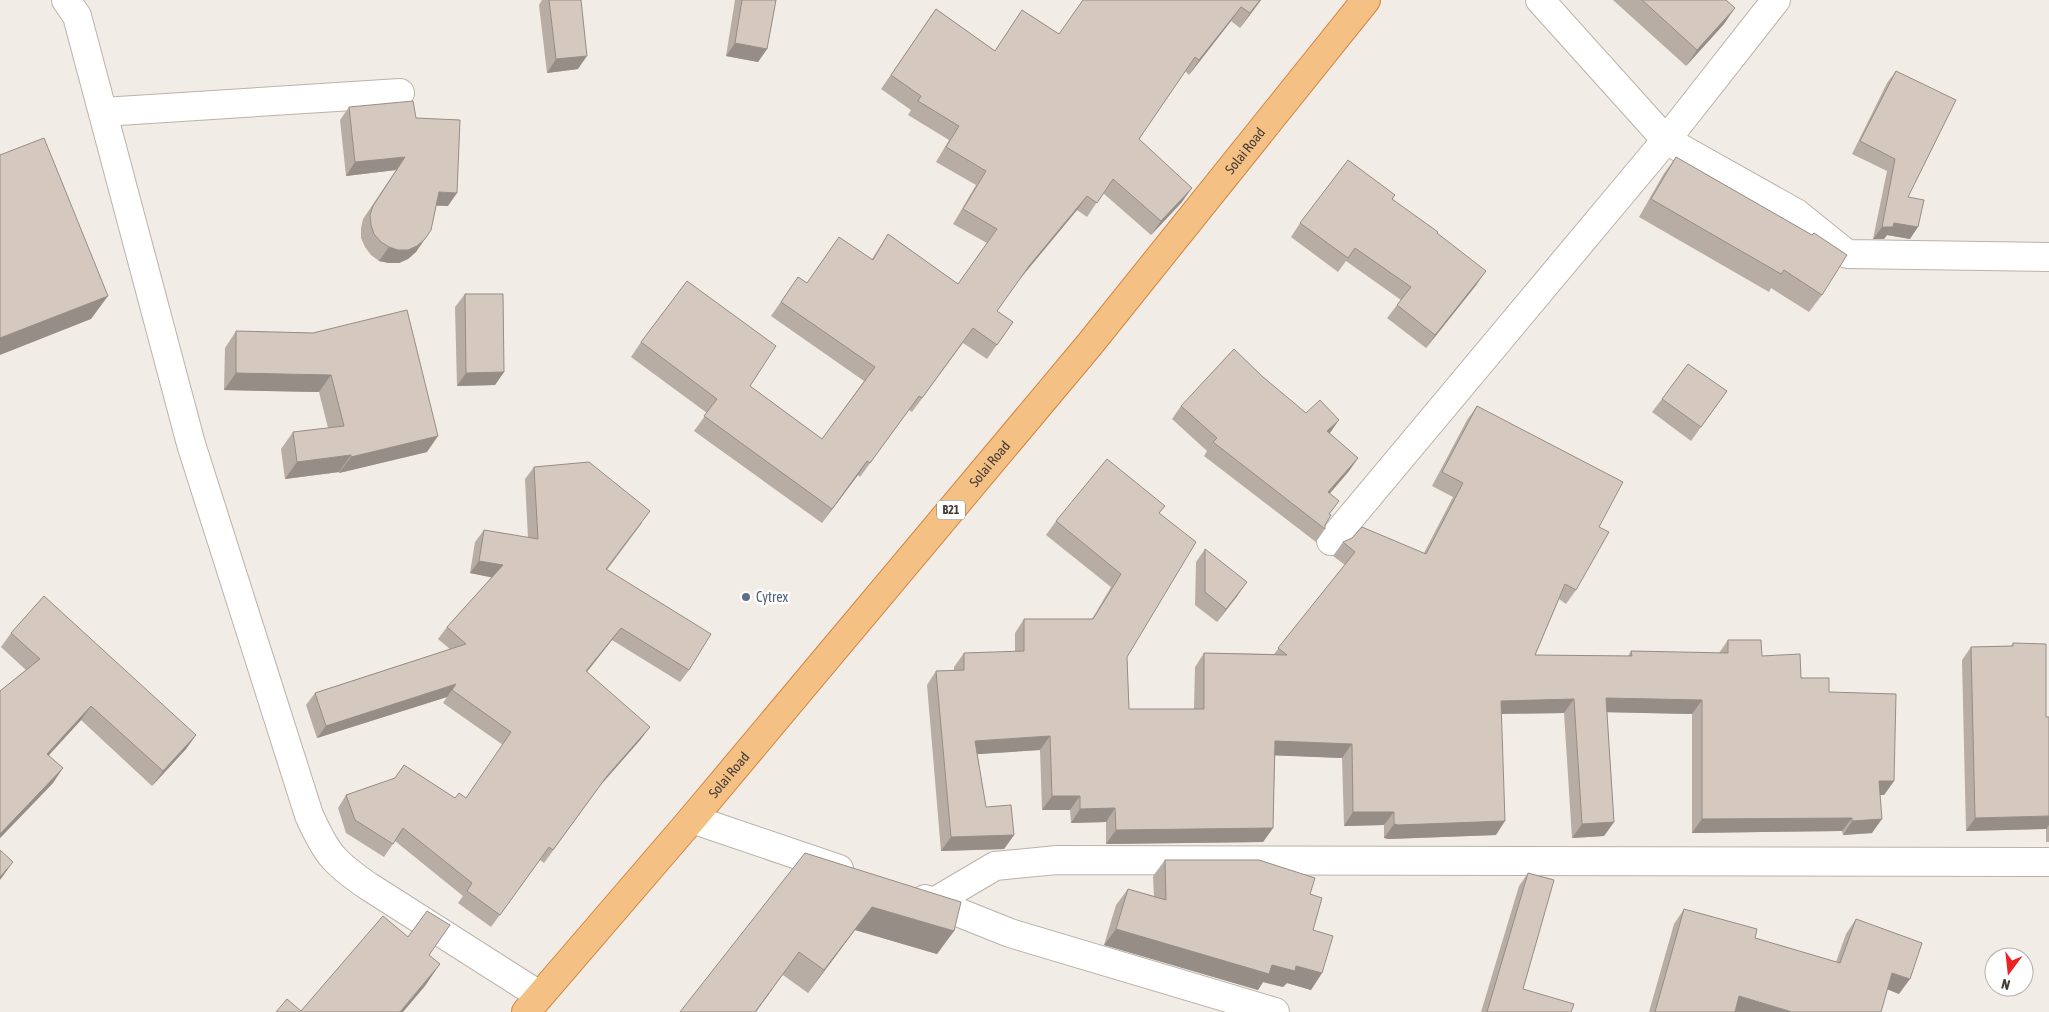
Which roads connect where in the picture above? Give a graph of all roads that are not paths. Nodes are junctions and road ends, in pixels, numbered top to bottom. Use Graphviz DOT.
graph roads {
  1 [pos="66,0"];
  2 [pos="1366,0"];
  3 [pos="1540,0"];
  4 [pos="1776,0"];
  5 [pos="400,93"];
  6 [pos="103,112"];
  7 [pos="1666,140"];
  8 [pos="2049,257"];
  9 [pos="1332,541"];
  10 [pos="692,819"];
  11 [pos="2043,866"];
  12 [pos="860,876"];
  13 [pos="906,892"];
  14 [pos="934,902"];
  15 [pos="533,1004"];
  16 [pos="1275,1012"];
  1 -- 6 [label="street"];
  2 -- 10 [label="highway, Solai Road / B21"];
  3 -- 7 [label="street"];
  4 -- 7 [label="street"];
  5 -- 6 [label="street"];
  6 -- 15 [label="street"];
  7 -- 8 [label="street"];
  7 -- 9 [label="street"];
  10 -- 12 [label="street"];
  10 -- 15 [label="highway, Solai Road / B21"];
  11 -- 14 [label="street"];
  13 -- 14 [label="street"];
  14 -- 16 [label="street"];
}
